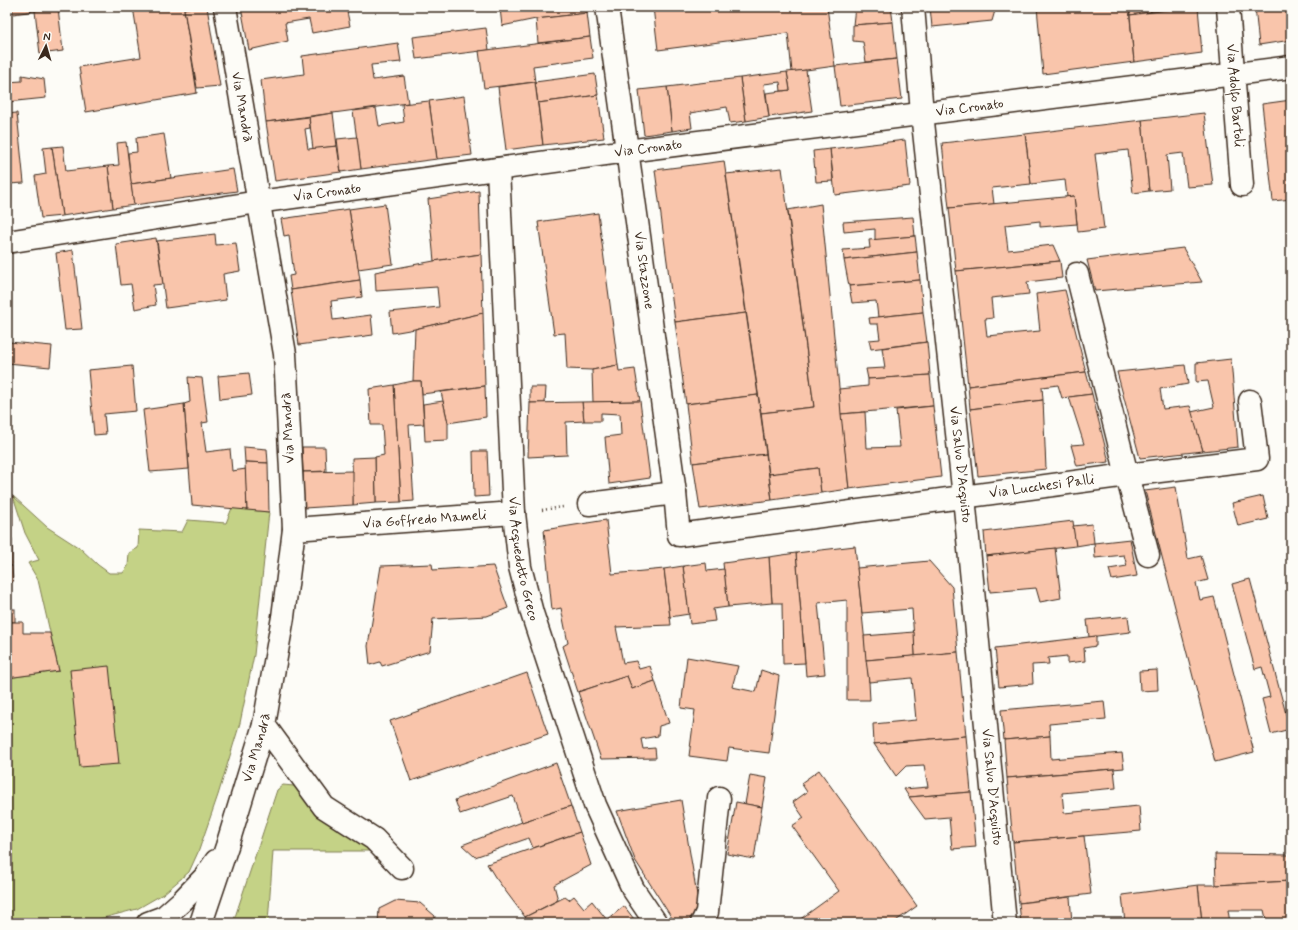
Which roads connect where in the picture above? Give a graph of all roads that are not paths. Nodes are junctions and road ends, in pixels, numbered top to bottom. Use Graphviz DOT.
graph roads {
  1 [pos="225,7"];
  2 [pos="607,7"];
  3 [pos="913,7"];
  4 [pos="1228,7"];
  5 [pos="1291,66"];
  6 [pos="1233,74"];
  7 [pos="922,113"];
  8 [pos="627,151"];
  9 [pos="498,169"];
  10 [pos="1242,185"];
  11 [pos="258,202"];
  12 [pos="7,242"];
  13 [pos="1077,274"];
  14 [pos="1250,401"];
  15 [pos="1127,475"];
  16 [pos="675,493"];
  17 [pos="964,497"];
  18 [pos="589,504"];
  19 [pos="514,513"];
  20 [pos="294,529"];
  21 [pos="679,535"];
  22 [pos="1148,555"];
  23 [pos="264,725"];
  24 [pos="720,798"];
  25 [pos="227,846"];
  26 [pos="402,868"];
  27 [pos="148,923"];
  28 [pos="201,923"];
  29 [pos="656,923"];
  30 [pos="702,923"];
  31 [pos="1005,923"];
  1 -- 11 [label="street, Via Mandrà"];
  2 -- 8 [label="street, Via Stazzone"];
  3 -- 7 [label="street, Via Salvo D'Acquisto"];
  4 -- 6 [label="street, Via Adolfo Bartoli"];
  5 -- 6 [label="street, Via Cronato"];
  6 -- 7 [label="street, Via Cronato"];
  6 -- 10 [label="street, Via Adolfo Bartoli"];
  7 -- 8 [label="street, Via Cronato"];
  7 -- 17 [label="street, Via Salvo D'Acquisto"];
  8 -- 9 [label="street, Via Cronato"];
  8 -- 16 [label="street, Via Stazzone"];
  9 -- 11 [label="street, Via Cronato"];
  9 -- 19 [label="street, Via Acquedotto Greco"];
  11 -- 12 [label="street, Via Cronato"];
  11 -- 20 [label="street, Via Mandrà"];
  13 -- 15 [label="street"];
  14 -- 15 [label="street, Via Lucchesi Palli"];
  15 -- 17 [label="street, Via Lucchesi Palli"];
  15 -- 22 [label="street"];
  16 -- 18 [label="street"];
  16 -- 21 [label="street, Via Stazzone"];
  17 -- 21 [label="street, Via Lucchesi Palli"];
  17 -- 31 [label="street, Via Salvo D'Acquisto"];
  19 -- 20 [label="street, Via Goffredo Mameli"];
  19 -- 29 [label="street, Via Acquedotto Greco"];
  20 -- 23 [label="street, Via Mandrà"];
  23 -- 25 [label="street, Via Mandrà"];
  23 -- 26 [label="street"];
  24 -- 30 [label="street"];
  25 -- 27 [label="street"];
  25 -- 28 [label="street, Via Mandrà"];
}
